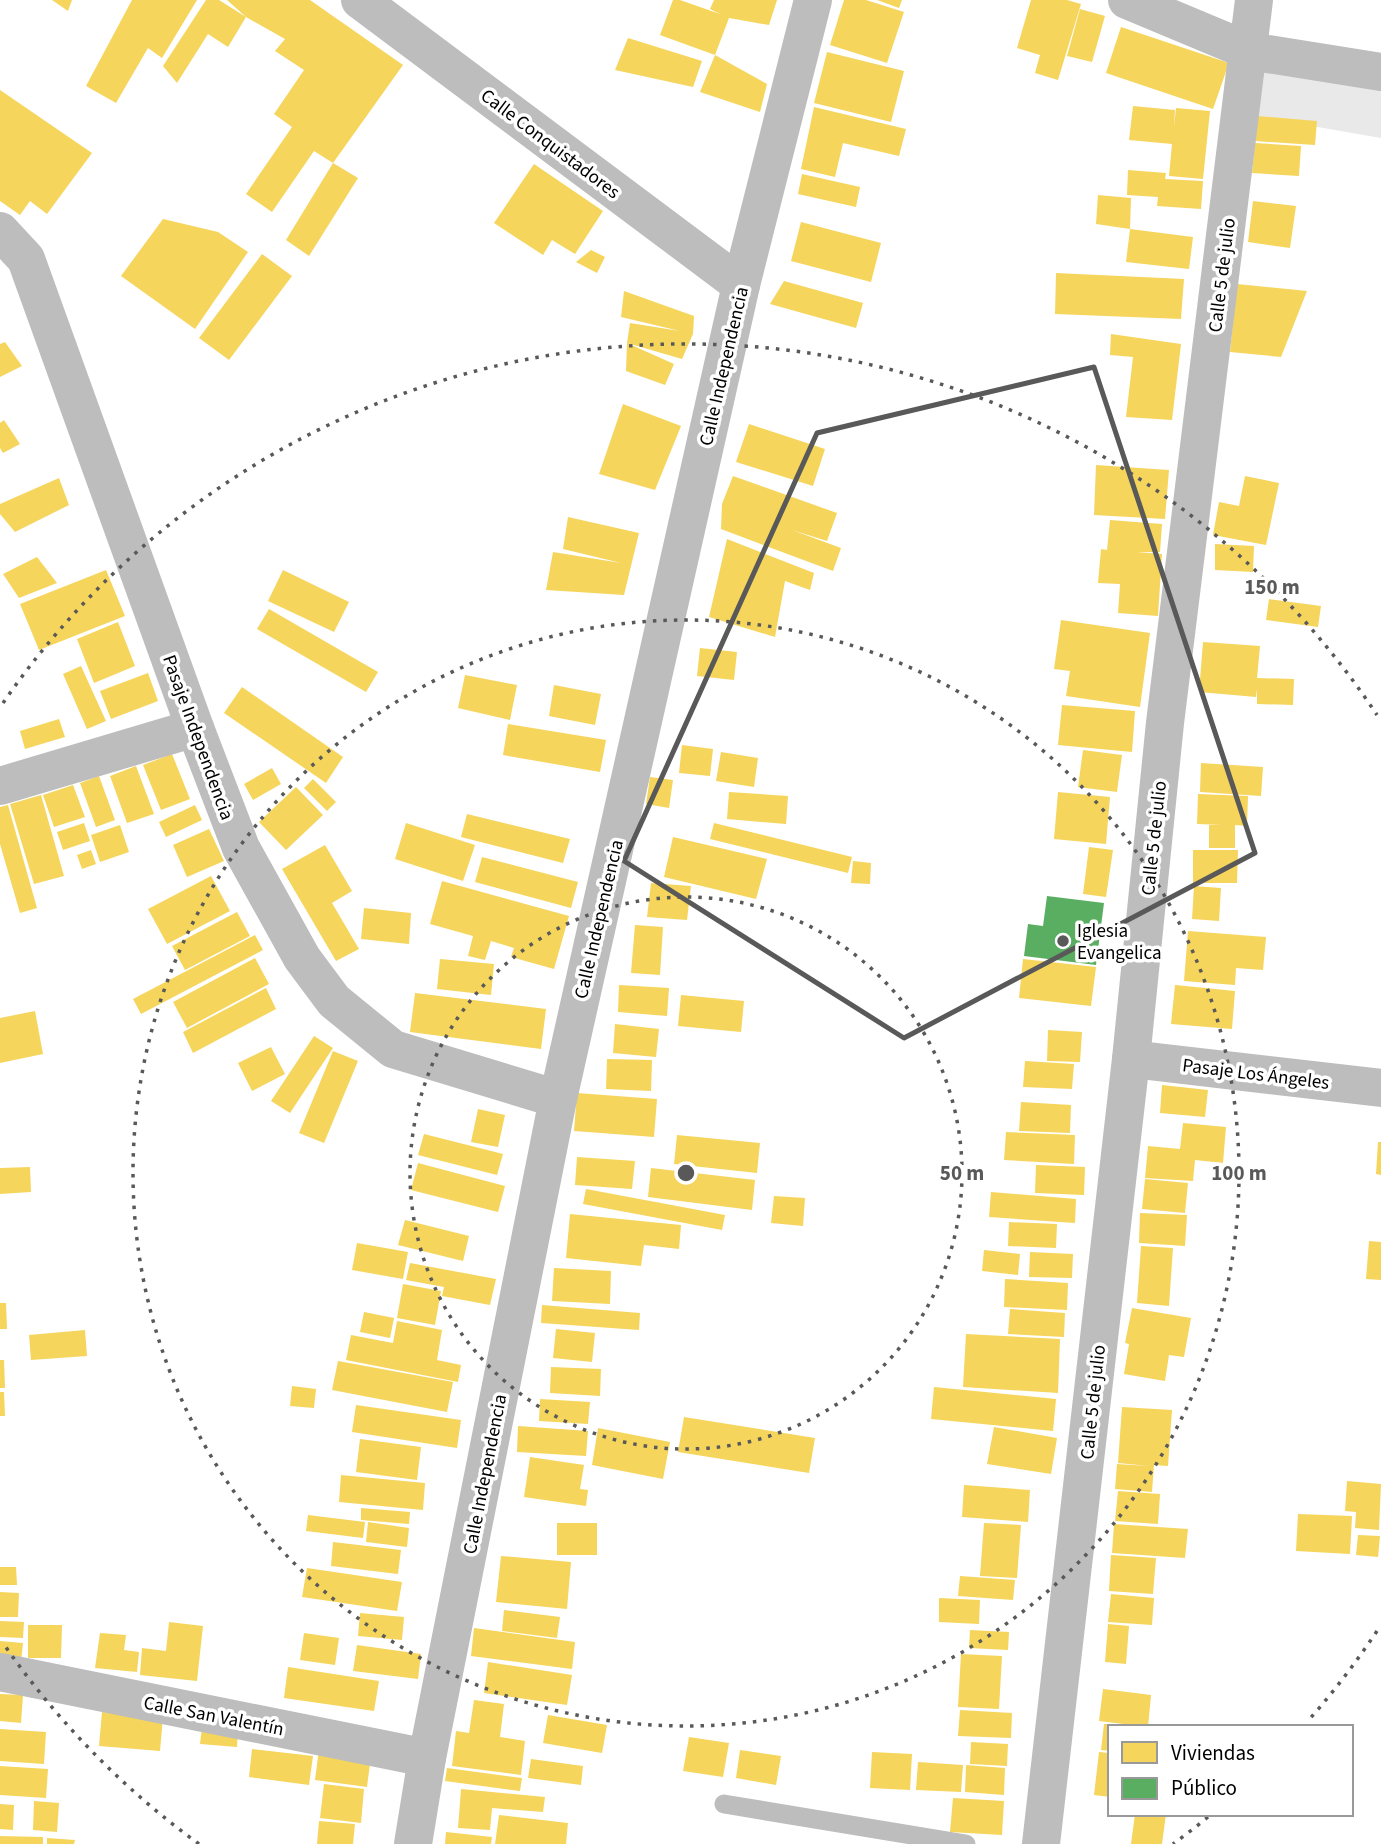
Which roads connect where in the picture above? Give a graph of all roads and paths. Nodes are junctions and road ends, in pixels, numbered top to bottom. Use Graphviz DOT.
graph roads {
  1 [pos="360,0"];
  2 [pos="813,0"];
  3 [pos="1127,0"];
  4 [pos="1254,0"];
  5 [pos="1249,51"];
  6 [pos="1381,72"];
  7 [pos="0,231"];
  8 [pos="741,285"];
  9 [pos="195,728"];
  10 [pos="0,786"];
  11 [pos="1131,1059"];
  12 [pos="1381,1088"];
  13 [pos="558,1098"];
  14 [pos="0,1672"];
  15 [pos="427,1758"];
  16 [pos="724,1804"];
  17 [pos="413,1844"];
  18 [pos="966,1844"];
  19 [pos="1041,1844"];
  1 -- 8 [label="street, Calle Conquistadores"];
  2 -- 8 [label="street, Calle Independencia"];
  3 -- 5 [label="street"];
  4 -- 5 [label="street, Calle 5 de julio"];
  5 -- 6 [label="street"];
  5 -- 11 [label="street, Calle 5 de julio"];
  7 -- 9 [label="street, Pasaje Independencia"];
  8 -- 13 [label="street, Calle Independencia"];
  9 -- 10 [label="street"];
  9 -- 13 [label="street, Pasaje Independencia"];
  11 -- 12 [label="street, Pasaje Los Ángeles"];
  11 -- 19 [label="street, Calle 5 de julio"];
  13 -- 15 [label="street, Calle Independencia"];
  14 -- 15 [label="street, Calle San Valentín"];
  15 -- 17 [label="street, Calle Independencia"];
  16 -- 18 [label="lane"];
}
